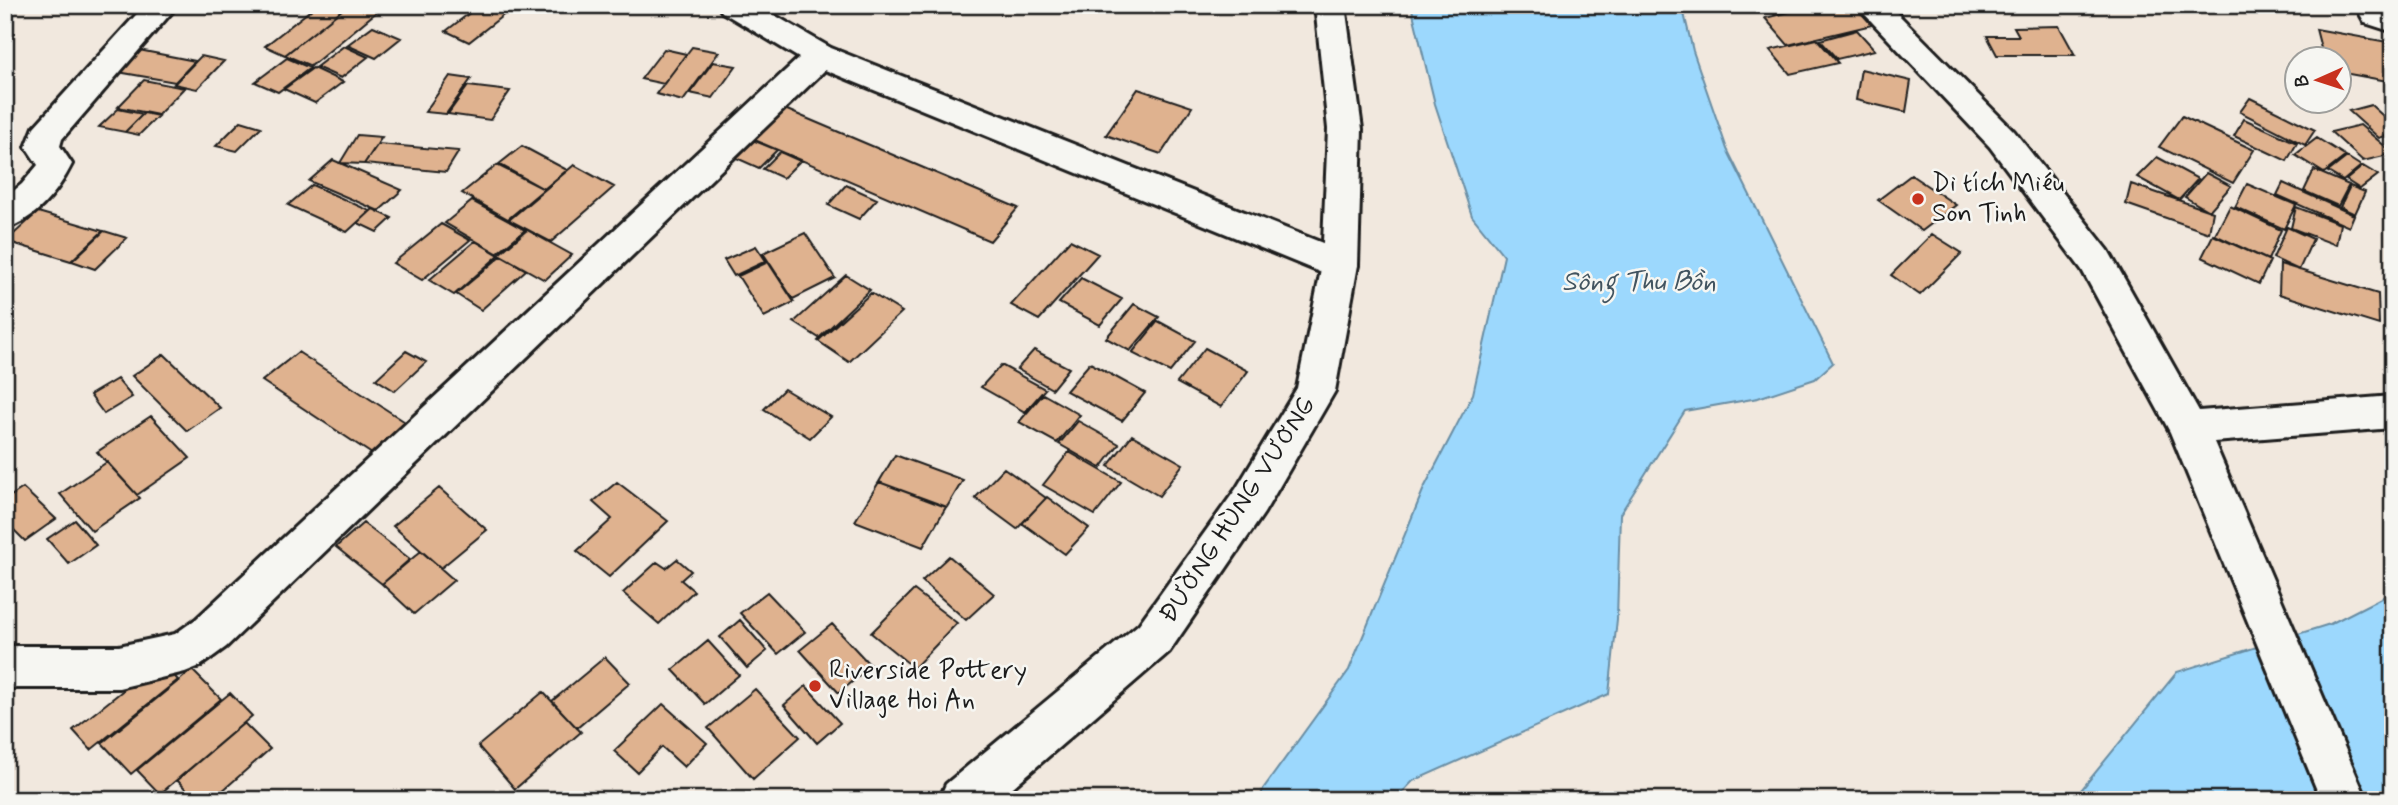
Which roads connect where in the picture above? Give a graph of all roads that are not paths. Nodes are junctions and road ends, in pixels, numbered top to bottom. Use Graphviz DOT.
graph roads {
  1 [pos="163,5"];
  2 [pos="1330,5"];
  3 [pos="1871,5"];
  4 [pos="2370,5"];
  5 [pos="739,7"];
  6 [pos="2393,22"];
  7 [pos="820,56"];
  8 [pos="5,216"];
  9 [pos="1340,265"];
  10 [pos="2393,412"];
  11 [pos="2188,428"];
  12 [pos="5,667"];
  13 [pos="962,800"];
  14 [pos="2344,800"];
  1 -- 8 [label="street"];
  2 -- 9 [label="street, ĐƯỜNG HÙNG VƯƠNG"];
  3 -- 11 [label="street"];
  4 -- 6 [label="street"];
  5 -- 7 [label="street"];
  7 -- 9 [label="street"];
  7 -- 12 [label="street"];
  9 -- 13 [label="street, ĐƯỜNG HÙNG VƯƠNG"];
  10 -- 11 [label="street"];
  11 -- 14 [label="street"];
}
